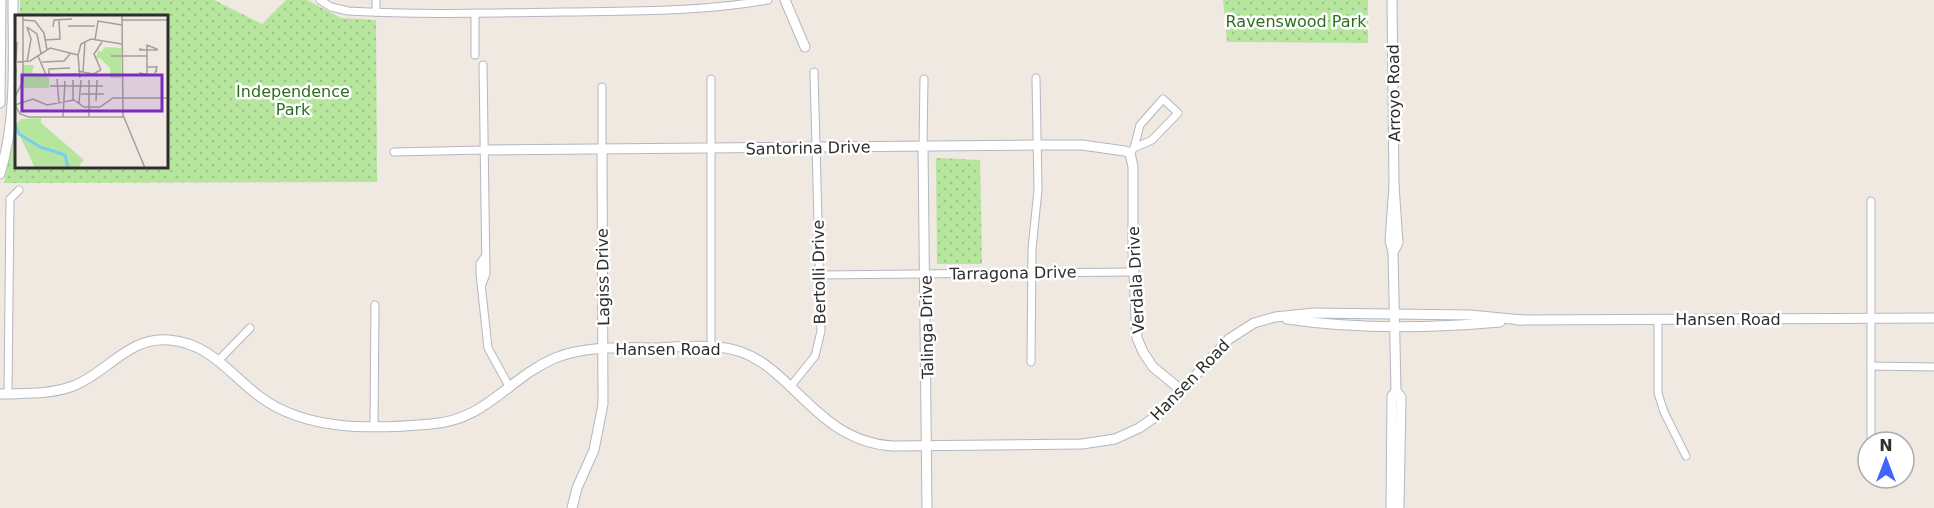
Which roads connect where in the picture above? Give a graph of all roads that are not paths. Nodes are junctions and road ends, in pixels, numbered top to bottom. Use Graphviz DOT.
graph roads {
  1 [pos="1,0"];
  2 [pos="13,0"];
  3 [pos="320,0"];
  4 [pos="376,0"];
  5 [pos="670,0"];
  6 [pos="768,0"];
  7 [pos="785,0"];
  8 [pos="1392,0"];
  9 [pos="670,10"];
  10 [pos="376,12"];
  11 [pos="475,13"];
  12 [pos="805,47"];
  13 [pos="475,55"];
  14 [pos="483,64"];
  15 [pos="814,72"];
  16 [pos="1036,78"];
  17 [pos="711,79"];
  18 [pos="924,79"];
  19 [pos="602,87"];
  20 [pos="1,91"];
  21 [pos="14,93"];
  22 [pos="0,103"];
  23 [pos="1037,145"];
  24 [pos="923,146"];
  25 [pos="815,147"];
  26 [pos="602,149"];
  27 [pos="711,149"];
  28 [pos="484,150"];
  29 [pos="1132,150"];
  30 [pos="394,152"];
  31 [pos="0,174"];
  32 [pos="19,190"];
  33 [pos="1871,201"];
  34 [pos="1133,272"];
  35 [pos="1033,273"];
  36 [pos="926,274"];
  37 [pos="820,275"];
  38 [pos="375,305"];
  39 [pos="1872,318"];
  40 [pos="1934,318"];
  41 [pos="1658,319"];
  42 [pos="1394,320"];
  43 [pos="250,328"];
  44 [pos="711,347"];
  45 [pos="604,349"];
  46 [pos="219,360"];
  47 [pos="1031,362"];
  48 [pos="1871,366"];
  49 [pos="1934,367"];
  50 [pos="790,387"];
  51 [pos="510,388"];
  52 [pos="1181,390"];
  53 [pos="4,391"];
  54 [pos="1396,391"];
  55 [pos="374,425"];
  56 [pos="1871,430"];
  57 [pos="926,445"];
  58 [pos="1686,456"];
  59 [pos="572,508"];
  60 [pos="927,508"];
  61 [pos="1391,508"];
  62 [pos="1399,508"];
  1 -- 20 [label="street"];
  2 -- 21 [label="street"];
  3 -- 10 [label="street"];
  4 -- 10 [label="street"];
  5 -- 9 [label="street"];
  6 -- 9 [label="street"];
  7 -- 12 [label="street"];
  8 -- 42 [label="street, Arroyo Road"];
  9 -- 11 [label="street"];
  10 -- 11 [label="street"];
  11 -- 13 [label="street"];
  14 -- 28 [label="street"];
  15 -- 25 [label="street, Bertolli Drive"];
  16 -- 23 [label="street"];
  17 -- 27 [label="street"];
  18 -- 24 [label="street"];
  19 -- 26 [label="street"];
  20 -- 21 [label="street"];
  20 -- 22 [label="street"];
  21 -- 31 [label="street"];
  23 -- 24 [label="street, Santorina Drive"];
  23 -- 29 [label="street, Santorina Drive"];
  23 -- 35 [label="street"];
  24 -- 25 [label="street, Santorina Drive"];
  24 -- 36 [label="street, Talinga Drive"];
  25 -- 27 [label="street, Santorina Drive"];
  25 -- 37 [label="street, Bertolli Drive"];
  26 -- 27 [label="street, Santorina Drive"];
  26 -- 28 [label="street, Santorina Drive"];
  26 -- 45 [label="street, Lagiss Drive"];
  27 -- 44 [label="street"];
  28 -- 30 [label="street"];
  28 -- 51 [label="street"];
  29 -- 29 [label="street"];
  29 -- 34 [label="street, Verdala Drive"];
  32 -- 53 [label="street"];
  33 -- 39 [label="street"];
  34 -- 35 [label="street, Tarragona Drive"];
  34 -- 52 [label="street, Verdala Drive"];
  35 -- 36 [label="street, Tarragona Drive"];
  35 -- 47 [label="street"];
  36 -- 37 [label="street, Tarragona Drive"];
  36 -- 57 [label="street, Talinga Drive"];
  37 -- 50 [label="street, Bertolli Drive"];
  38 -- 55 [label="street"];
  39 -- 40 [label="street, Hansen Road"];
  39 -- 41 [label="street, Hansen Road"];
  39 -- 48 [label="street"];
  41 -- 42 [label="street, Hansen Road"];
  41 -- 58 [label="street"];
  42 -- 52 [label="street, Hansen Road"];
  42 -- 54 [label="street, Arroyo Road"];
  43 -- 46 [label="street"];
  44 -- 45 [label="street, Hansen Road"];
  44 -- 50 [label="street, Hansen Road"];
  45 -- 51 [label="street, Hansen Road"];
  45 -- 59 [label="street, Lagiss Drive"];
  46 -- 53 [label="street, Hansen Road"];
  46 -- 55 [label="street, Hansen Road"];
  48 -- 49 [label="street"];
  48 -- 56 [label="street"];
  50 -- 57 [label="street, Hansen Road"];
  51 -- 55 [label="street, Hansen Road"];
  52 -- 57 [label="street, Hansen Road"];
  54 -- 61 [label="street, Arroyo Road"];
  54 -- 62 [label="street, Arroyo Road"];
  57 -- 60 [label="street, Talinga Drive"];
}
